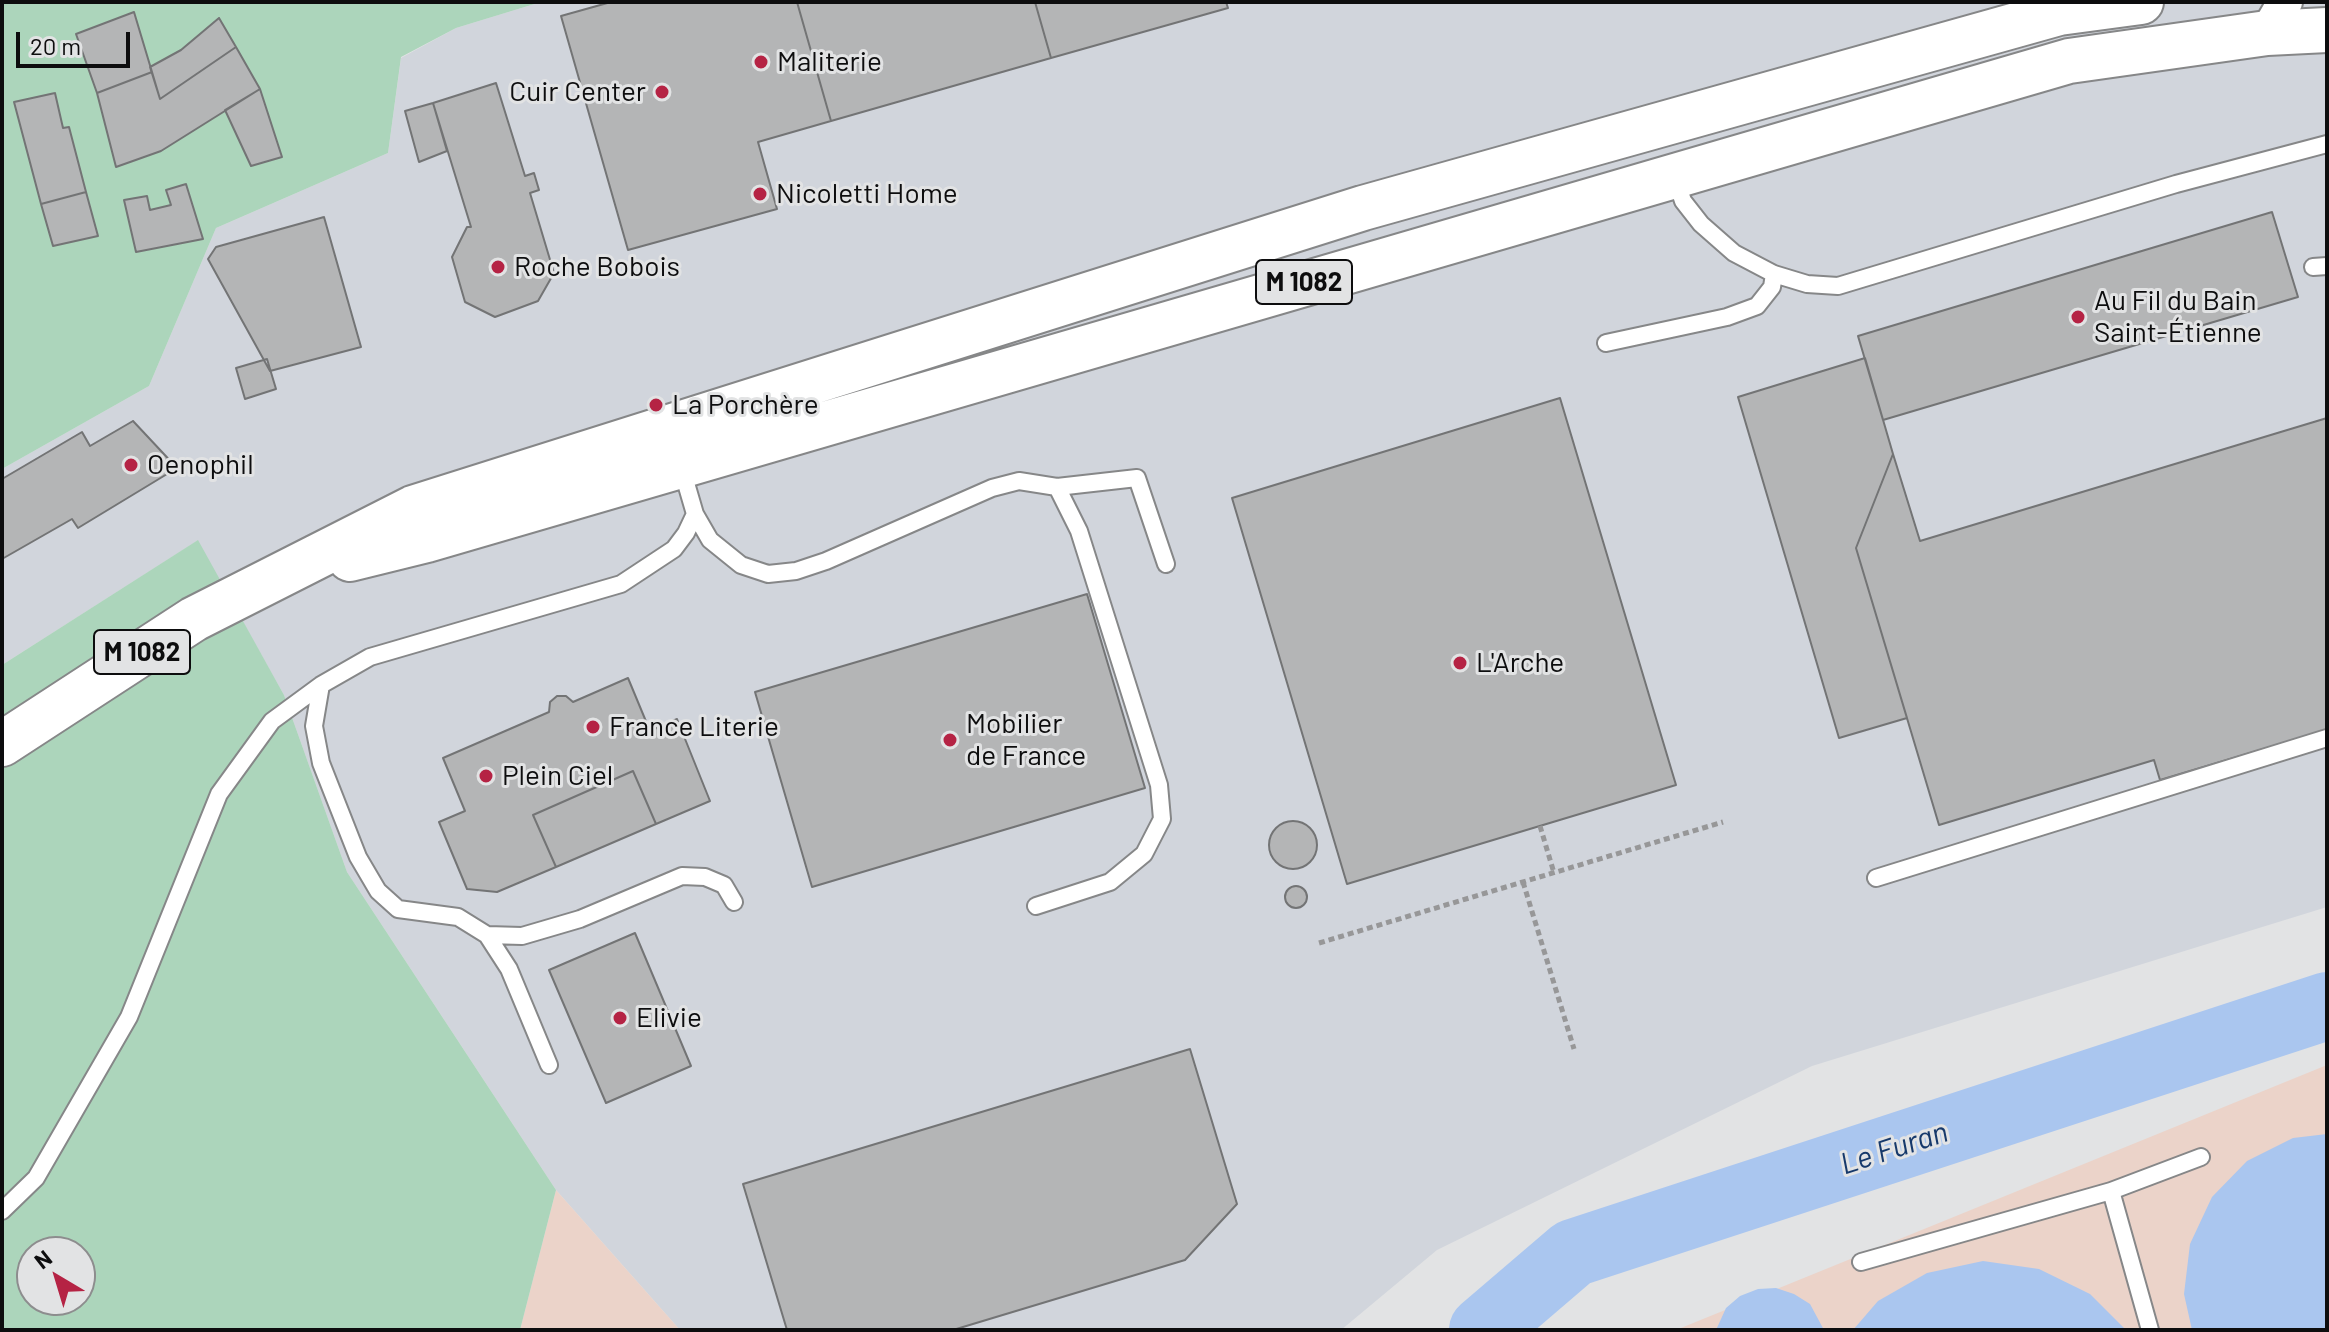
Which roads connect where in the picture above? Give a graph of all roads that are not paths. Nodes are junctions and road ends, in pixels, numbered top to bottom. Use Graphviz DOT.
graph roads {
  1 [pos="2141,2"];
  2 [pos="2276,17"];
  3 [pos="2327,30"];
  4 [pos="2327,144"];
  5 [pos="1674,175"];
  6 [pos="1774,274"];
  7 [pos="1606,343"];
  8 [pos="676,445"];
  9 [pos="1057,487"];
  10 [pos="695,514"];
  11 [pos="1166,564"];
  12 [pos="321,685"];
  13 [pos="2327,738"];
  14 [pos="2,744"];
  15 [pos="1876,878"];
  16 [pos="734,902"];
  17 [pos="1036,906"];
  18 [pos="487,935"];
  19 [pos="549,1065"];
  20 [pos="2201,1157"];
  21 [pos="2111,1191"];
  22 [pos="2,1211"];
  23 [pos="1861,1262"];
  24 [pos="2150,1330"];
  1 -- 8 [label="main road, M 1082"];
  2 -- 3 [label="main road, M 1082"];
  2 -- 5 [label="main road, M 1082"];
  4 -- 6 [label="lane"];
  5 -- 6 [label="lane"];
  5 -- 8 [label="main road, M 1082"];
  6 -- 7 [label="lane"];
  8 -- 10 [label="lane"];
  8 -- 14 [label="main road, M 1082"];
  9 -- 10 [label="lane"];
  9 -- 11 [label="lane"];
  9 -- 17 [label="lane"];
  10 -- 12 [label="lane"];
  12 -- 18 [label="lane"];
  12 -- 22 [label="lane"];
  13 -- 15 [label="lane"];
  16 -- 18 [label="lane"];
  18 -- 19 [label="lane"];
  20 -- 21 [label="lane"];
  21 -- 23 [label="lane"];
  21 -- 24 [label="lane"];
}
